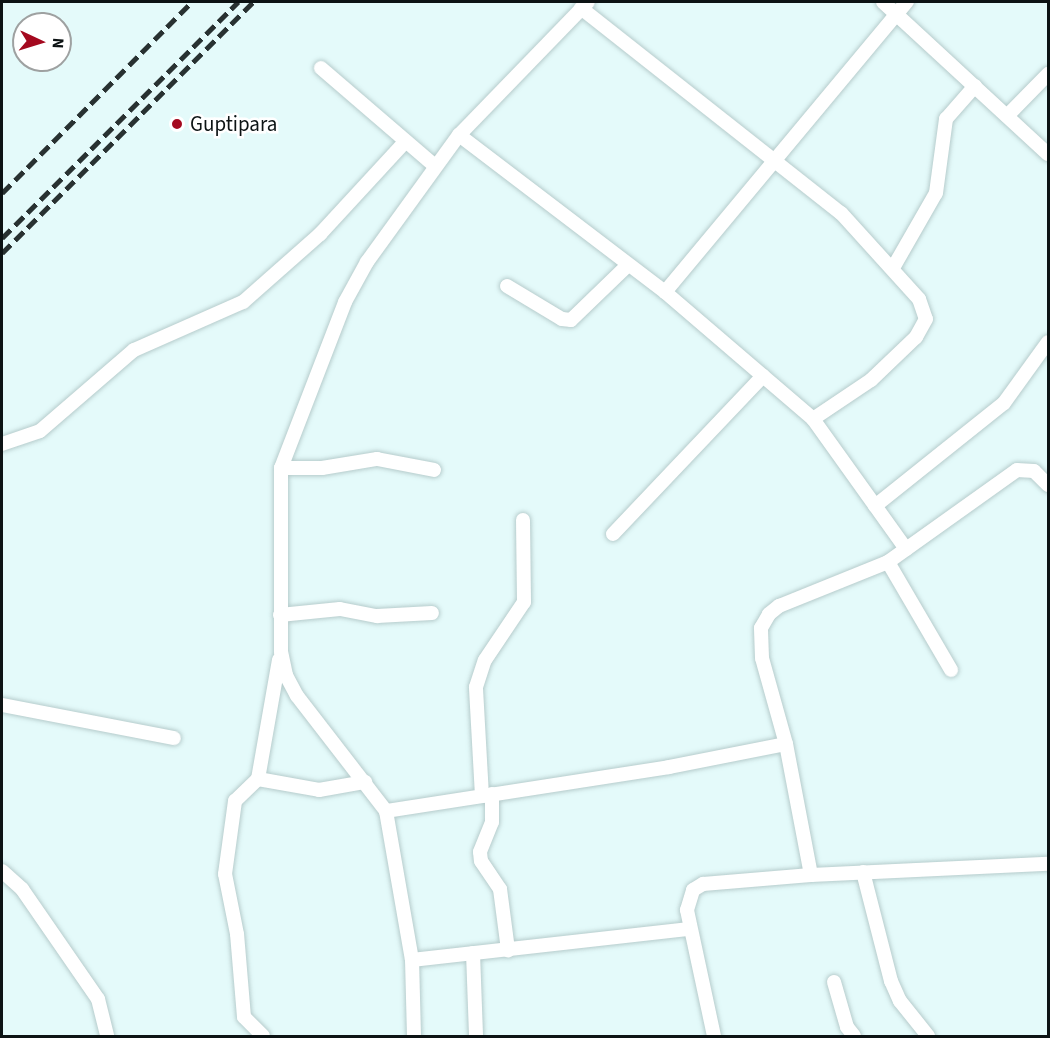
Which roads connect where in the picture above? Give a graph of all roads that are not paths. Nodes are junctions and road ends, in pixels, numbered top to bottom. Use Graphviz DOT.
graph roads {
  1 [pos="883,2"];
  2 [pos="907,2"];
  3 [pos="584,5"];
  4 [pos="897,14"];
  5 [pos="321,68"];
  6 [pos="1048,74"];
  7 [pos="975,86"];
  8 [pos="1007,116"];
  9 [pos="459,135"];
  10 [pos="405,142"];
  11 [pos="1048,154"];
  12 [pos="773,163"];
  13 [pos="435,166"];
  14 [pos="628,265"];
  15 [pos="893,268"];
  16 [pos="507,286"];
  17 [pos="665,292"];
  18 [pos="1048,342"];
  19 [pos="763,376"];
  20 [pos="813,418"];
  21 [pos="2,444"];
  22 [pos="281,468"];
  23 [pos="434,470"];
  24 [pos="1048,485"];
  25 [pos="875,506"];
  26 [pos="523,520"];
  27 [pos="613,534"];
  28 [pos="906,549"];
  29 [pos="888,562"];
  30 [pos="432,613"];
  31 [pos="280,615"];
  32 [pos="281,652"];
  33 [pos="951,670"];
  34 [pos="2,705"];
  35 [pos="174,738"];
  36 [pos="786,744"];
  37 [pos="258,779"];
  38 [pos="365,782"];
  39 [pos="487,795"];
  40 [pos="387,810"];
  41 [pos="1048,864"];
  42 [pos="2,871"];
  43 [pos="863,872"];
  44 [pos="811,875"];
  45 [pos="689,929"];
  46 [pos="508,950"];
  47 [pos="473,953"];
  48 [pos="412,960"];
  49 [pos="834,982"];
  50 [pos="107,1036"];
  51 [pos="264,1036"];
  52 [pos="414,1036"];
  53 [pos="476,1036"];
  54 [pos="714,1036"];
  55 [pos="854,1036"];
  56 [pos="928,1036"];
  1 -- 4 [label="street"];
  2 -- 4 [label="street"];
  3 -- 9 [label="street"];
  3 -- 12 [label="street"];
  4 -- 7 [label="street"];
  4 -- 12 [label="street"];
  5 -- 10 [label="street"];
  6 -- 8 [label="street"];
  7 -- 8 [label="street"];
  7 -- 15 [label="street"];
  8 -- 11 [label="street"];
  9 -- 13 [label="street"];
  9 -- 14 [label="street"];
  10 -- 13 [label="street"];
  10 -- 21 [label="street"];
  12 -- 15 [label="street"];
  12 -- 17 [label="street"];
  13 -- 22 [label="street"];
  14 -- 16 [label="street"];
  14 -- 17 [label="street"];
  15 -- 20 [label="street"];
  17 -- 19 [label="street"];
  18 -- 25 [label="street"];
  19 -- 20 [label="street"];
  19 -- 27 [label="street"];
  20 -- 25 [label="street"];
  22 -- 23 [label="street"];
  22 -- 31 [label="street"];
  24 -- 28 [label="street"];
  25 -- 28 [label="street"];
  26 -- 39 [label="street"];
  28 -- 29 [label="street"];
  29 -- 33 [label="street"];
  29 -- 36 [label="street"];
  30 -- 31 [label="street"];
  31 -- 32 [label="street"];
  32 -- 37 [label="street"];
  32 -- 38 [label="street"];
  34 -- 35 [label="street"];
  36 -- 39 [label="street"];
  36 -- 44 [label="street"];
  37 -- 38 [label="street"];
  37 -- 51 [label="street"];
  38 -- 40 [label="street"];
  39 -- 40 [label="street"];
  39 -- 46 [label="street"];
  40 -- 48 [label="street"];
  41 -- 43 [label="street"];
  42 -- 50 [label="street"];
  43 -- 44 [label="street"];
  43 -- 56 [label="street"];
  44 -- 45 [label="street"];
  45 -- 46 [label="street"];
  45 -- 54 [label="street"];
  46 -- 47 [label="street"];
  47 -- 48 [label="street"];
  47 -- 53 [label="street"];
  48 -- 52 [label="street"];
  49 -- 55 [label="street"];
}
